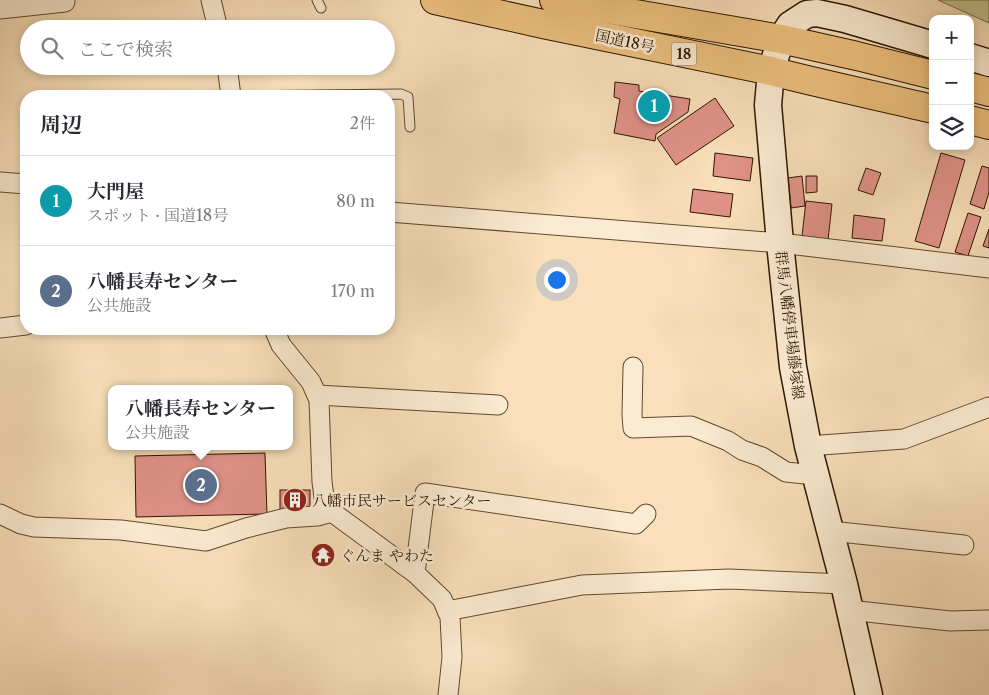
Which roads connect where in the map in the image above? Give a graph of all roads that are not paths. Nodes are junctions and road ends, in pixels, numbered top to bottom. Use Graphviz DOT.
graph roads {
  1 [pos="211,0"];
  2 [pos="435,0"];
  3 [pos="554,0"];
  4 [pos="65,2"];
  5 [pos="0,9"];
  6 [pos="216,20"];
  7 [pos="781,39"];
  8 [pos="929,44"];
  9 [pos="974,58"];
  10 [pos="989,62"];
  11 [pos="771,71"];
  12 [pos="929,74"];
  13 [pos="228,75"];
  14 [pos="974,88"];
  15 [pos="230,90"];
  16 [pos="989,92"];
  17 [pos="395,94"];
  18 [pos="929,108"];
  19 [pos="974,121"];
  20 [pos="989,125"];
  21 [pos="410,127"];
  22 [pos="0,182"];
  23 [pos="20,184"];
  24 [pos="395,212"];
  25 [pos="780,243"];
  26 [pos="989,268"];
  27 [pos="20,326"];
  28 [pos="0,328"];
  29 [pos="277,335"];
  30 [pos="633,367"];
  31 [pos="317,395"];
  32 [pos="498,405"];
  33 [pos="989,407"];
  34 [pos="808,446"];
  35 [pos="815,475"];
  36 [pos="332,512"];
  37 [pos="0,514"];
  38 [pos="646,514"];
  39 [pos="830,531"];
  40 [pos="964,545"];
  41 [pos="415,573"];
  42 [pos="844,584"];
  43 [pos="849,610"];
  44 [pos="447,611"];
  45 [pos="989,620"];
  46 [pos="448,695"];
  47 [pos="869,695"];
  1 -- 6 [label="street"];
  2 -- 11 [label="highway, 国道18号 / 18"];
  3 -- 7 [label="highway, 国道18号 / 18"];
  4 -- 5 [label="street"];
  7 -- 8 [label="main road"];
  7 -- 11 [label="main road, 群馬八幡停車場藤塚線"];
  7 -- 12 [label="highway, 国道18号 / 18"];
  9 -- 10 [label="main road"];
  11 -- 18 [label="highway, 国道18号 / 18"];
  11 -- 25 [label="main road, 群馬八幡停車場藤塚線"];
  13 -- 15 [label="street"];
  14 -- 16 [label="highway"];
  17 -- 21 [label="lane"];
  19 -- 20 [label="highway"];
  22 -- 23 [label="street"];
  24 -- 25 [label="street"];
  25 -- 26 [label="street"];
  25 -- 34 [label="main road, 群馬八幡停車場藤塚線"];
  27 -- 28 [label="street"];
  29 -- 31 [label="street"];
  30 -- 35 [label="street"];
  31 -- 32 [label="street"];
  31 -- 36 [label="street"];
  33 -- 34 [label="street"];
  34 -- 35 [label="main road, 群馬八幡停車場藤塚線"];
  35 -- 39 [label="main road, 群馬八幡停車場藤塚線"];
  36 -- 37 [label="street"];
  36 -- 41 [label="street"];
  38 -- 41 [label="street"];
  39 -- 40 [label="street"];
  39 -- 42 [label="main road, 群馬八幡停車場藤塚線"];
  41 -- 44 [label="street"];
  42 -- 43 [label="main road, 群馬八幡停車場藤塚線"];
  42 -- 44 [label="street"];
  43 -- 45 [label="street"];
  43 -- 47 [label="main road, 群馬八幡停車場藤塚線"];
  44 -- 46 [label="street"];
}
